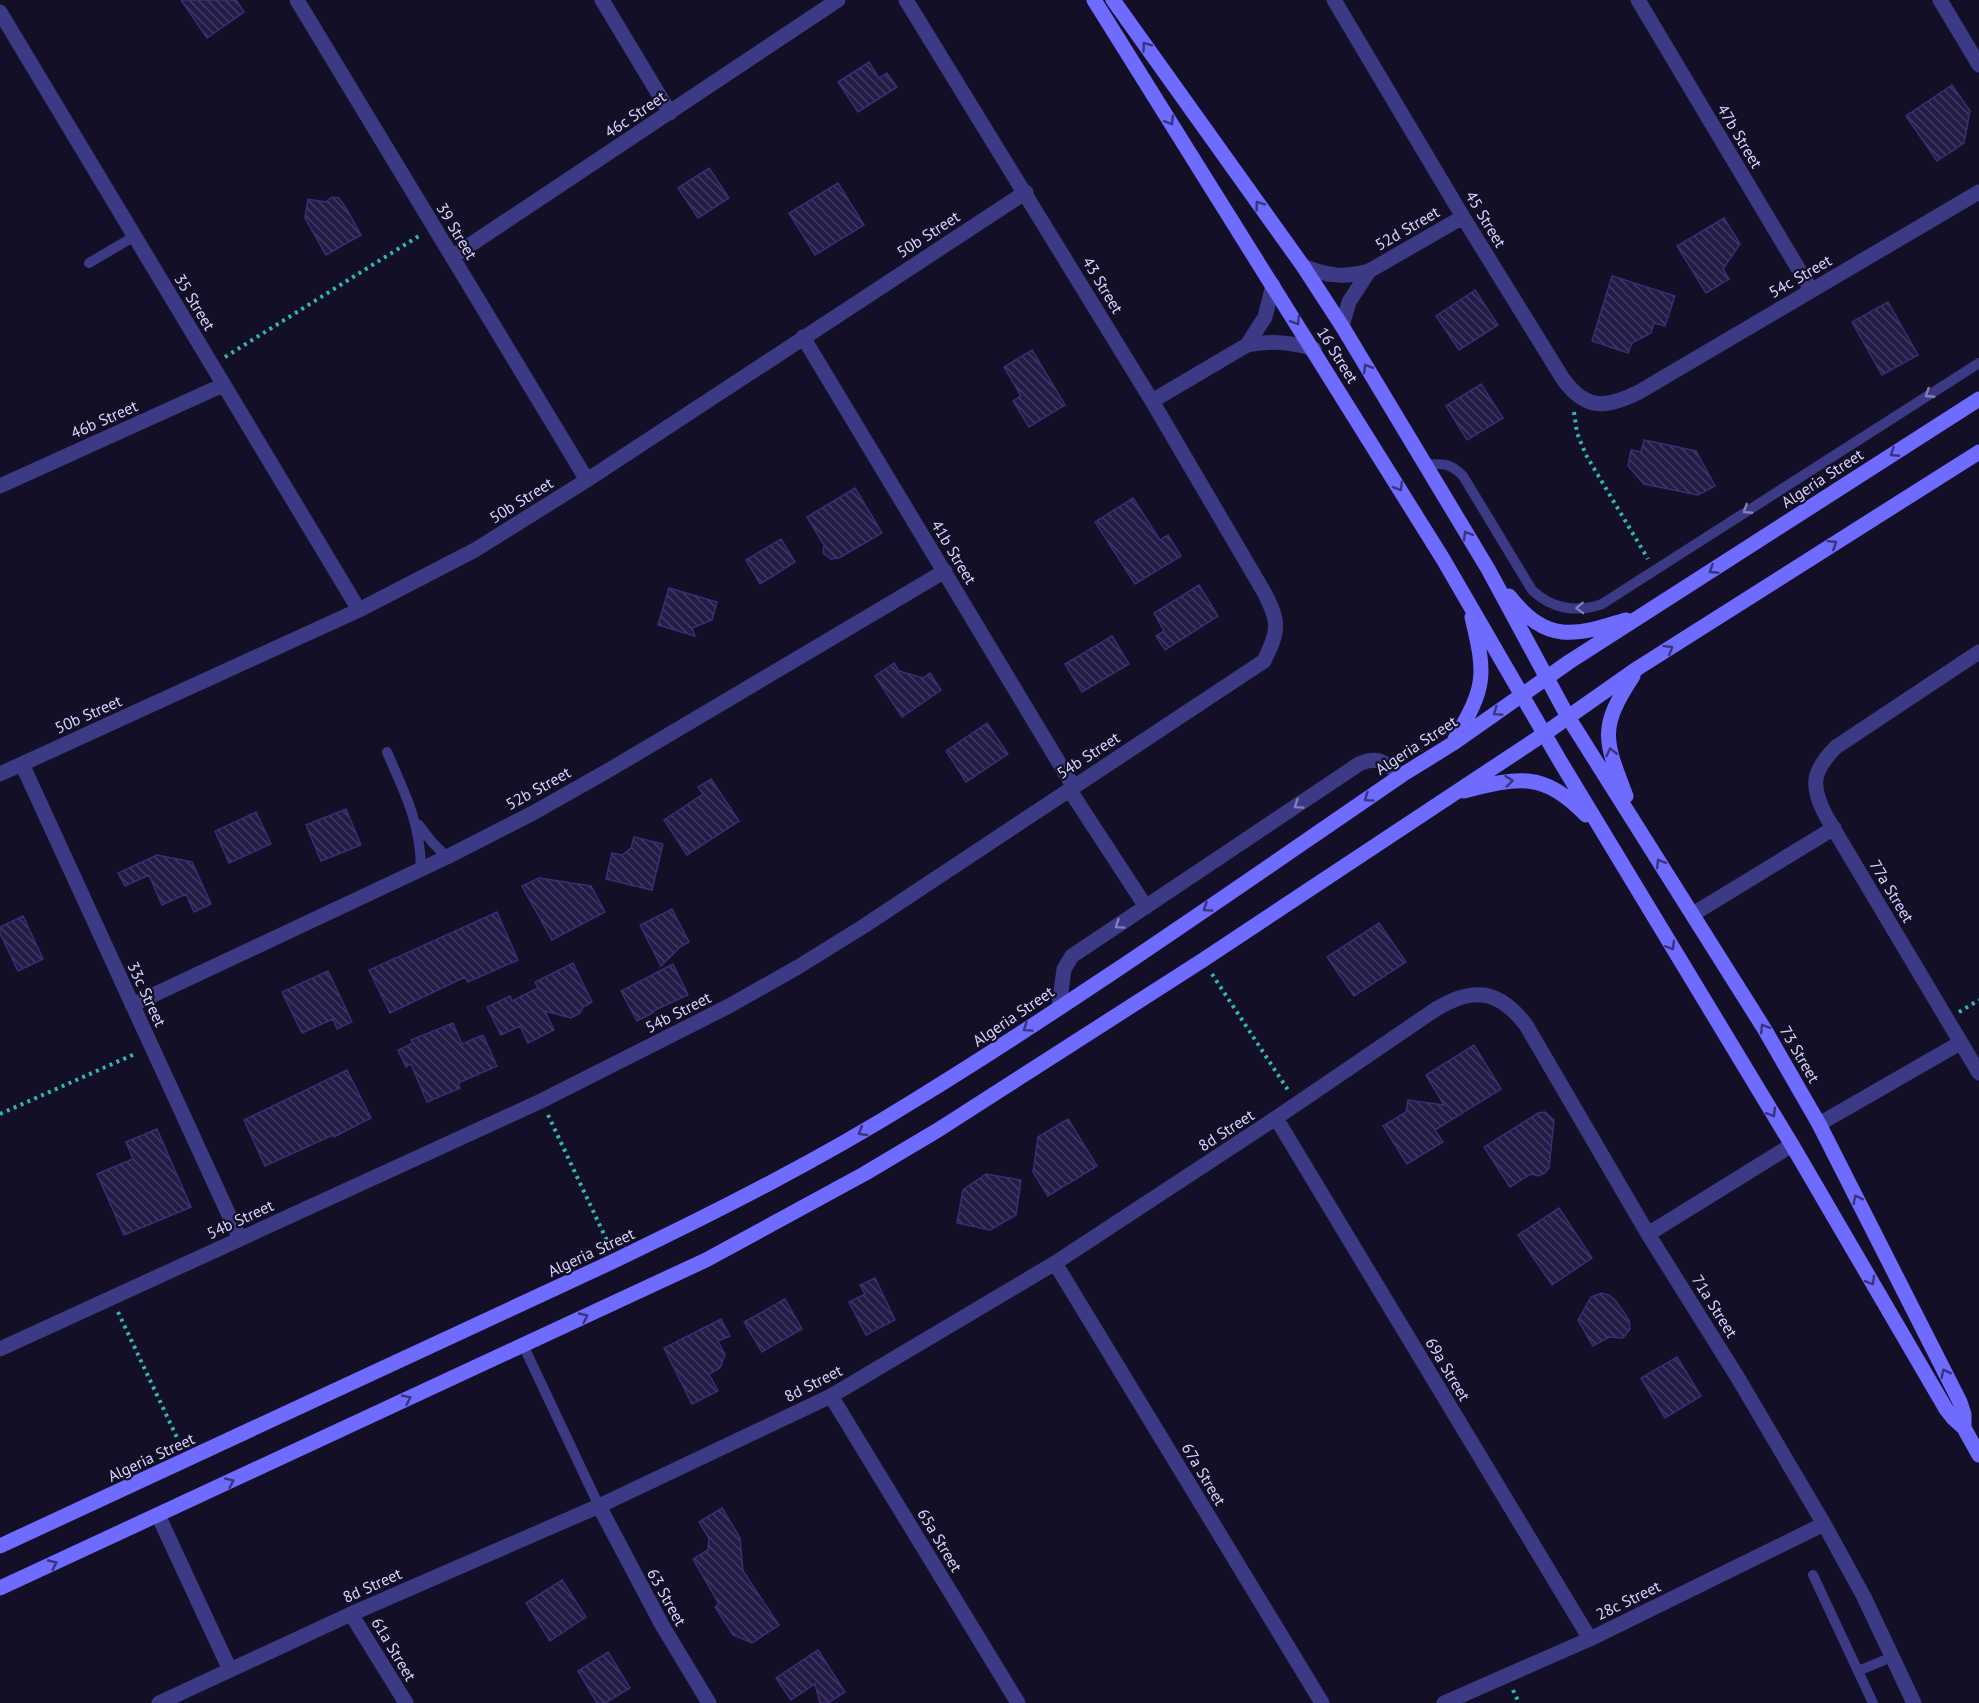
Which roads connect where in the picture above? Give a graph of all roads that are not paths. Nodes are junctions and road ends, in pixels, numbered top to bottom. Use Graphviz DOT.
graph roads {
  1 [pos="297,0"];
  2 [pos="602,0"];
  3 [pos="838,0"];
  4 [pos="906,0"];
  5 [pos="1094,0"];
  6 [pos="1113,0"];
  7 [pos="1638,0"];
  8 [pos="1940,0"];
  9 [pos="1337,1"];
  10 [pos="0,12"];
  11 [pos="1979,65"];
  12 [pos="670,113"];
  13 [pos="1026,192"];
  14 [pos="1979,192"];
  15 [pos="1463,217"];
  16 [pos="135,236"];
  17 [pos="452,257"];
  18 [pos="89,263"];
  19 [pos="1303,266"];
  20 [pos="1369,271"];
  21 [pos="1273,285"];
  22 [pos="1811,290"];
  23 [pos="1342,326"];
  24 [pos="803,337"];
  25 [pos="1247,345"];
  26 [pos="1314,350"];
  27 [pos="1979,363"];
  28 [pos="224,385"];
  29 [pos="1639,392"];
  30 [pos="1979,399"];
  31 [pos="1152,401"];
  32 [pos="1979,452"];
  33 [pos="1425,465"];
  34 [pos="587,480"];
  35 [pos="0,486"];
  36 [pos="1488,569"];
  37 [pos="945,571"];
  38 [pos="1264,592"];
  39 [pos="1468,602"];
  40 [pos="359,610"];
  41 [pos="1646,614"];
  42 [pos="1979,652"];
  43 [pos="1638,668"];
  44 [pos="1545,678"];
  45 [pos="1522,694"];
  46 [pos="1568,717"];
  47 [pos="1544,734"];
  48 [pos="1452,744"];
  49 [pos="387,752"];
  50 [pos="22,764"];
  51 [pos="0,774"];
  52 [pos="1402,775"];
  53 [pos="1071,788"];
  54 [pos="1452,794"];
  55 [pos="416,819"];
  56 [pos="1638,826"];
  57 [pos="1834,828"];
  58 [pos="1602,831"];
  59 [pos="447,856"];
  60 [pos="421,868"];
  61 [pos="1146,907"];
  62 [pos="1692,914"];
  63 [pos="132,1005"];
  64 [pos="1059,1007"];
  65 [pos="1436,1009"];
  66 [pos="1960,1043"];
  67 [pos="1979,1073"];
  68 [pos="1276,1118"];
  69 [pos="1819,1124"];
  70 [pos="1792,1146"];
  71 [pos="1648,1234"];
  72 [pos="240,1239"];
  73 [pos="1055,1263"];
  74 [pos="523,1345"];
  75 [pos="1,1346"];
  76 [pos="831,1396"];
  77 [pos="1964,1428"];
  78 [pos="1979,1455"];
  79 [pos="599,1506"];
  80 [pos="158,1515"];
  81 [pos="1824,1524"];
  82 [pos="0,1546"];
  83 [pos="1813,1575"];
  84 [pos="0,1588"];
  85 [pos="351,1614"];
  86 [pos="1590,1639"];
  87 [pos="1892,1657"];
  88 [pos="230,1670"];
  89 [pos="1858,1671"];
  90 [pos="159,1703"];
  91 [pos="406,1703"];
  92 [pos="709,1703"];
  93 [pos="1018,1703"];
  94 [pos="1322,1703"];
  95 [pos="1444,1703"];
  96 [pos="1873,1703"];
  97 [pos="1914,1703"];
  1 -- 17 [label="street, 39 Street"];
  2 -- 12 [label="street"];
  3 -- 12 [label="street, 46c Street"];
  4 -- 13 [label="street, 43 Street"];
  5 -- 21 [label="main road, 16 Street, one-way"];
  19 -- 6 [label="main road, 16 Street, one-way"];
  7 -- 22 [label="street, 47b Street"];
  8 -- 11 [label="street"];
  9 -- 15 [label="street, 45 Street"];
  10 -- 16 [label="street, 35 Street"];
  12 -- 17 [label="street, 46c Street"];
  13 -- 24 [label="street, 50b Street"];
  13 -- 31 [label="street, 43 Street"];
  14 -- 22 [label="street, 54c Street"];
  15 -- 20 [label="street, 52d Street"];
  15 -- 29 [label="street, 45 Street"];
  16 -- 18 [label="lane"];
  16 -- 28 [label="street, 35 Street"];
  17 -- 34 [label="street, 39 Street"];
  19 -- 20 [label="street, 52d Street"];
  19 -- 23 [label="main road, 16 Street"];
  20 -- 23 [label="street, 52d Street"];
  21 -- 25 [label="street"];
  21 -- 26 [label="main road, 16 Street, one-way"];
  22 -- 29 [label="street, 54c Street"];
  33 -- 23 [label="main road, 16 Street, one-way"];
  24 -- 34 [label="street, 50b Street"];
  24 -- 37 [label="street, 41b Street"];
  25 -- 26 [label="street"];
  25 -- 31 [label="street"];
  26 -- 39 [label="main road, 16 Street, one-way"];
  27 -- 33 [label="lane, one-way"];
  28 -- 35 [label="street, 46b Street"];
  28 -- 40 [label="street, 35 Street"];
  30 -- 41 [label="main road, Algeria Street, one-way"];
  31 -- 38 [label="street, 43 Street"];
  43 -- 32 [label="main road, one-way"];
  36 -- 33 [label="main road, 16 Street, one-way"];
  34 -- 40 [label="street, 50b Street"];
  36 -- 41 [label="main road"];
  36 -- 44 [label="main road, 16 Street"];
  37 -- 53 [label="street, 41b Street"];
  37 -- 59 [label="street, 52b Street"];
  38 -- 53 [label="street, 54b Street"];
  39 -- 45 [label="main road, 16 Street"];
  39 -- 48 [label="main road"];
  40 -- 50 [label="street, 50b Street"];
  41 -- 44 [label="main road, Algeria Street"];
  42 -- 57 [label="street, 77a Street"];
  43 -- 46 [label="main road"];
  56 -- 43 [label="main road, one-way"];
  44 -- 45 [label="main road, Algeria Street"];
  44 -- 46 [label="main road, 16 Street"];
  45 -- 47 [label="main road, 16 Street"];
  45 -- 48 [label="main road, Algeria Street, one-way"];
  46 -- 47 [label="main road"];
  46 -- 56 [label="main road, 73 Street"];
  47 -- 54 [label="main road"];
  47 -- 58 [label="main road, 73 Street"];
  48 -- 52 [label="main road, Algeria Street"];
  49 -- 55 [label="lane"];
  50 -- 51 [label="street, 50b Street"];
  50 -- 63 [label="street, 33c Street"];
  52 -- 61 [label="street, one-way"];
  52 -- 64 [label="main road, Algeria Street, one-way"];
  53 -- 61 [label="street, 41b Street"];
  53 -- 72 [label="street, 54b Street"];
  54 -- 58 [label="main road, one-way"];
  74 -- 54 [label="main road, one-way"];
  55 -- 59 [label="lane"];
  55 -- 60 [label="lane"];
  62 -- 56 [label="main road, 73 Street, one-way"];
  57 -- 62 [label="street"];
  57 -- 66 [label="street, 77a Street"];
  58 -- 70 [label="main road, 73 Street, one-way"];
  59 -- 60 [label="street, 52b Street"];
  60 -- 63 [label="street, 52b Street"];
  61 -- 64 [label="street, one-way"];
  69 -- 62 [label="main road, 73 Street, one-way"];
  63 -- 72 [label="street, 33c Street"];
  64 -- 82 [label="main road, Algeria Street, one-way"];
  65 -- 68 [label="street, 8d Street"];
  65 -- 71 [label="street, 71a Street"];
  66 -- 67 [label="street, 77a Street"];
  66 -- 69 [label="street"];
  68 -- 73 [label="street, 8d Street"];
  68 -- 86 [label="street, 69a Street"];
  77 -- 69 [label="main road, 73 Street, one-way"];
  70 -- 71 [label="street"];
  70 -- 77 [label="main road, 73 Street, one-way"];
  71 -- 81 [label="street, 71a Street"];
  72 -- 75 [label="street, 54b Street"];
  73 -- 76 [label="street, 8d Street"];
  73 -- 94 [label="street, 67a Street"];
  74 -- 79 [label="lane"];
  80 -- 74 [label="main road, one-way"];
  76 -- 79 [label="street, 8d Street"];
  76 -- 93 [label="street, 65a Street"];
  77 -- 78 [label="main road, 73 Street"];
  79 -- 85 [label="street, 8d Street"];
  79 -- 92 [label="street, 63 Street"];
  84 -- 80 [label="main road, one-way"];
  80 -- 88 [label="street"];
  81 -- 86 [label="street, 28c Street"];
  81 -- 87 [label="street, 71a Street"];
  83 -- 89 [label="lane"];
  85 -- 88 [label="street, 8d Street"];
  85 -- 91 [label="street, 61a Street"];
  86 -- 95 [label="street, 28c Street"];
  87 -- 89 [label="lane"];
  87 -- 97 [label="street, 71a Street"];
  88 -- 90 [label="street, 8d Street"];
  89 -- 96 [label="lane"];
}
